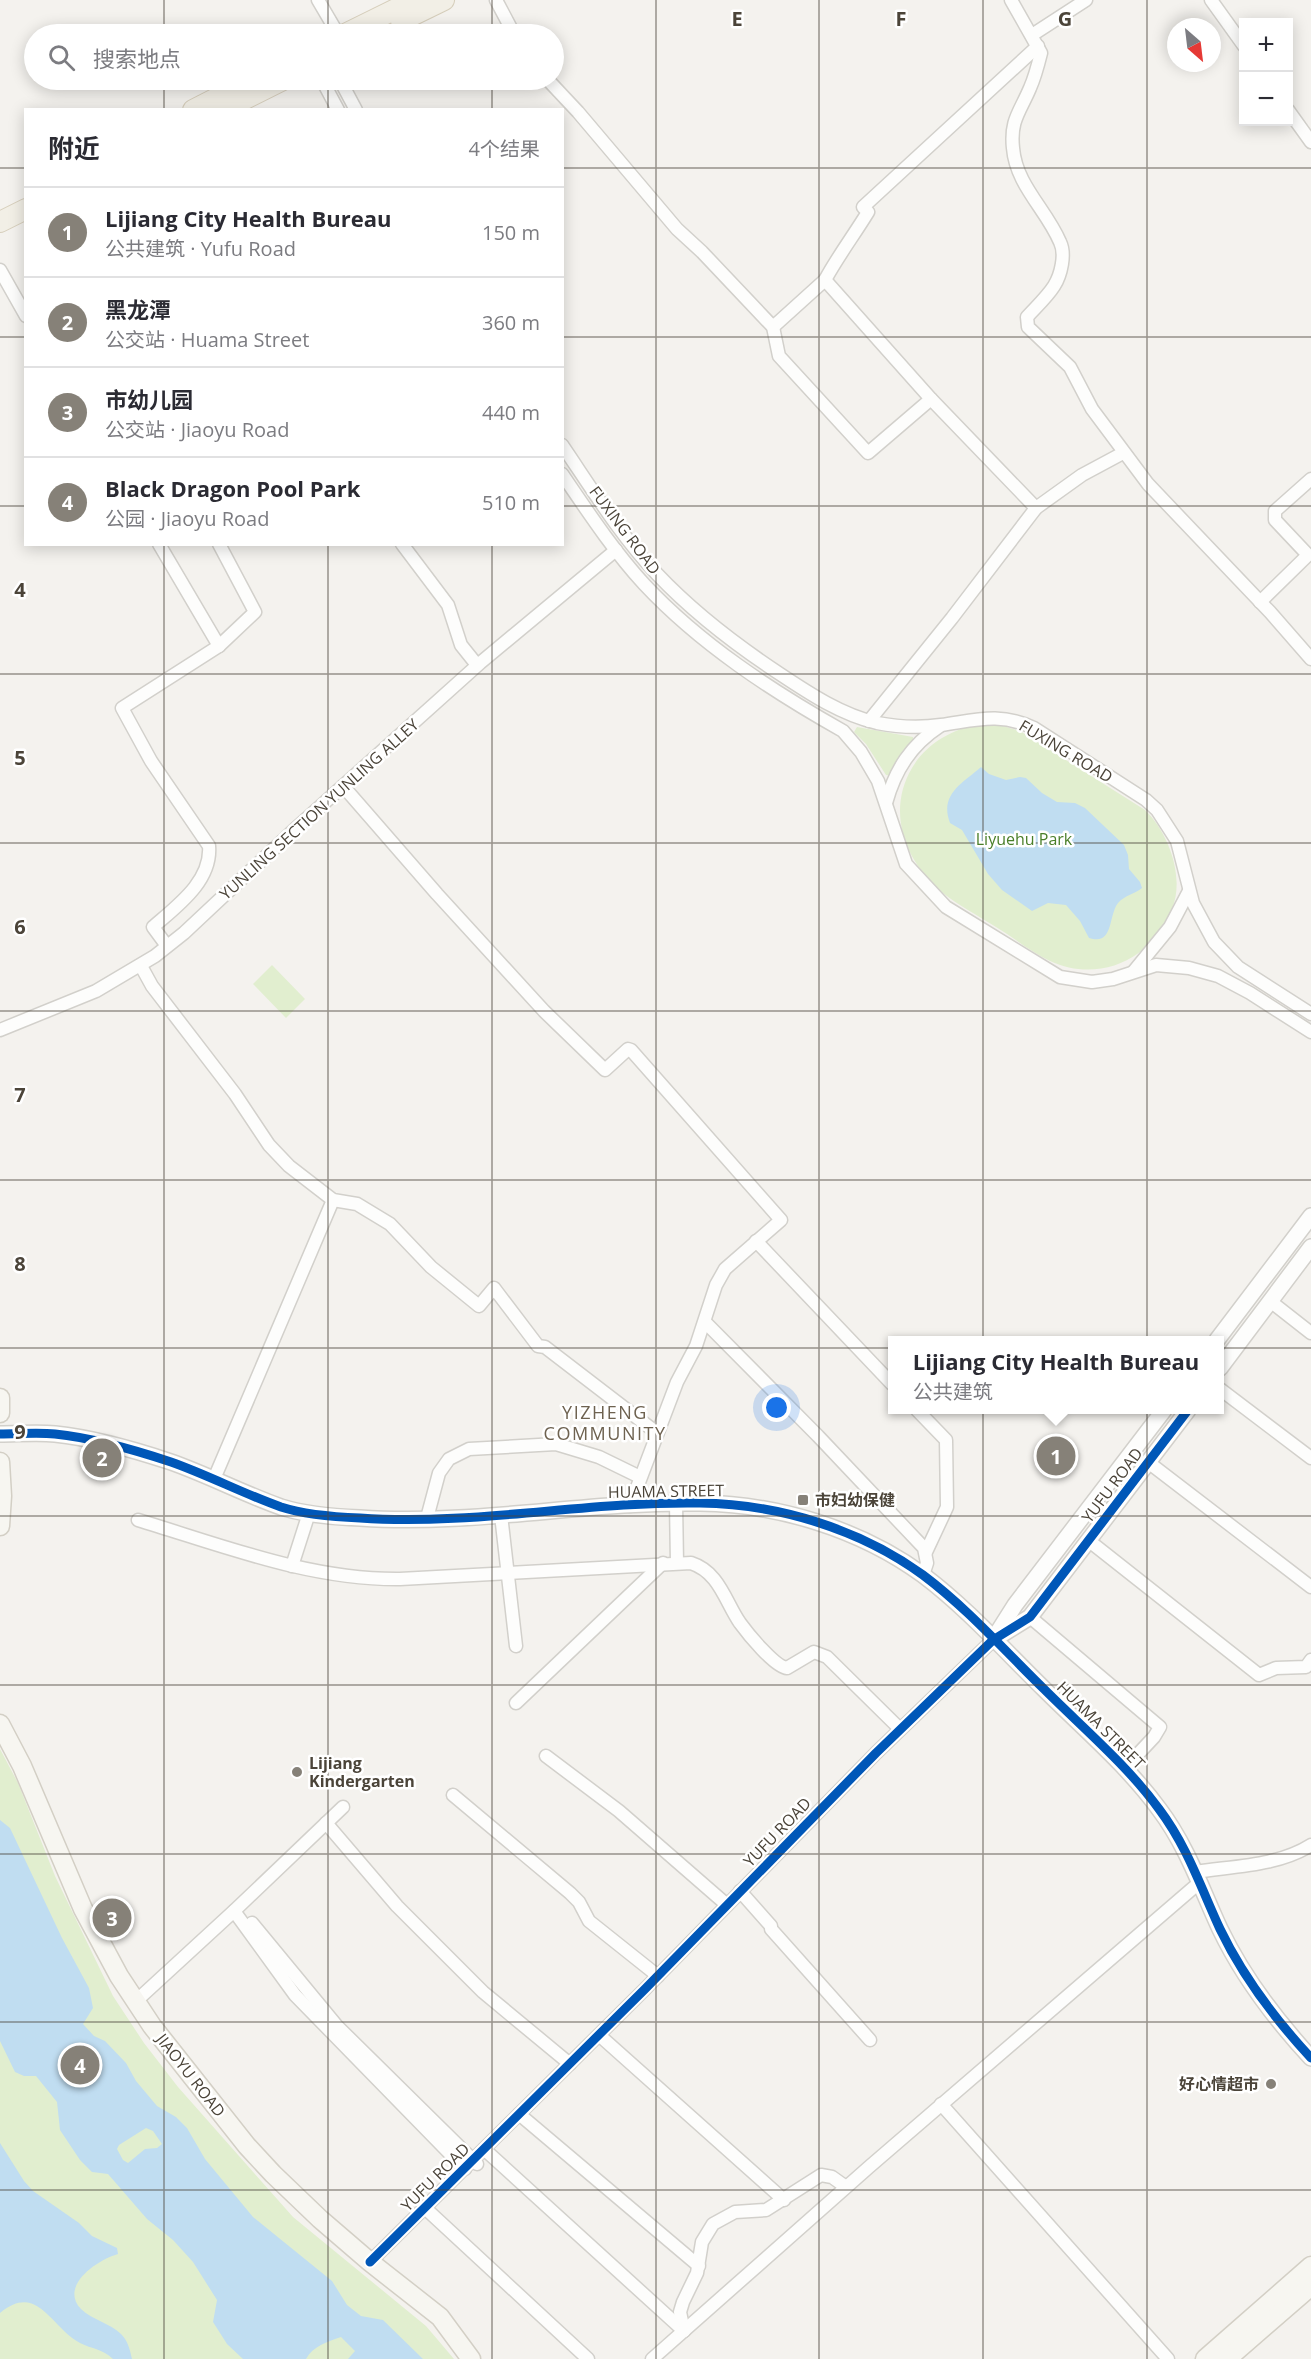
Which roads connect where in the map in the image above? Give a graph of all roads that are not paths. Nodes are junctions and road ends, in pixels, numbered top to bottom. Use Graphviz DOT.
graph roads {
  1 [pos="318,0"];
  2 [pos="414,0"];
  3 [pos="444,0"];
  4 [pos="496,0"];
  5 [pos="1011,0"];
  6 [pos="1086,0"];
  7 [pos="1211,0"];
  8 [pos="332,24"];
  9 [pos="365,24"];
  10 [pos="395,24"];
  11 [pos="509,24"];
  12 [pos="1239,39"];
  13 [pos="1035,40"];
  14 [pos="234,90"];
  15 [pos="264,90"];
  16 [pos="327,90"];
  17 [pos="345,90"];
  18 [pos="557,90"];
  19 [pos="197,108"];
  20 [pos="227,108"];
  21 [pos="337,108"];
  22 [pos="355,108"];
  23 [pos="1293,117"];
  24 [pos="1311,141"];
  25 [pos="24,196"];
  26 [pos="0,207"];
  27 [pos="24,210"];
  28 [pos="0,222"];
  29 [pos="0,270"];
  30 [pos="825,280"];
  31 [pos="24,312"];
  32 [pos="773,327"];
  33 [pos="931,399"];
  34 [pos="564,448"];
  35 [pos="1123,453"];
  36 [pos="564,477"];
  37 [pos="1311,479"];
  38 [pos="1036,508"];
  39 [pos="160,546"];
  40 [pos="220,546"];
  41 [pos="404,546"];
  42 [pos="616,550"];
  43 [pos="1309,557"];
  44 [pos="1260,602"];
  45 [pos="219,646"];
  46 [pos="1311,659"];
  47 [pos="477,665"];
  48 [pos="869,721"];
  49 [pos="941,725"];
  50 [pos="343,786"];
  51 [pos="886,804"];
  52 [pos="1189,891"];
  53 [pos="167,946"];
  54 [pos="141,966"];
  55 [pos="1132,973"];
  56 [pos="1311,1014"];
  57 [pos="0,1030"];
  58 [pos="1311,1032"];
  59 [pos="333,1200"];
  60 [pos="1311,1216"];
  61 [pos="756,1241"];
  62 [pos="1311,1247"];
  63 [pos="1270,1301"];
  64 [pos="705,1322"];
  65 [pos="1311,1333"];
  66 [pos="1221,1336"];
  67 [pos="1224,1363"];
  68 [pos="888,1380"];
  69 [pos="1224,1392"];
  70 [pos="0,1398"];
  71 [pos="0,1413"];
  72 [pos="921,1414"];
  73 [pos="1161,1414"];
  74 [pos="1185,1414"];
  75 [pos="657,1433"];
  76 [pos="0,1434"];
  77 [pos="1311,1458"];
  78 [pos="0,1462"];
  79 [pos="1148,1462"];
  80 [pos="640,1477"];
  81 [pos="214,1479"];
  82 [pos="676,1503"];
  83 [pos="630,1506"];
  84 [pos="309,1513"];
  85 [pos="501,1515"];
  86 [pos="427,1518"];
  87 [pos="138,1520"];
  88 [pos="0,1526"];
  89 [pos="1088,1540"];
  90 [pos="926,1552"];
  91 [pos="663,1563"];
  92 [pos="677,1563"];
  93 [pos="292,1566"];
  94 [pos="508,1572"];
  95 [pos="923,1575"];
  96 [pos="1311,1587"];
  97 [pos="1030,1617"];
  98 [pos="993,1640"];
  99 [pos="516,1646"];
  100 [pos="1311,1660"];
  101 [pos="516,1703"];
  102 [pos="0,1724"];
  103 [pos="900,1729"];
  104 [pos="546,1756"];
  105 [pos="1124,1769"];
  106 [pos="453,1795"];
  107 [pos="343,1807"];
  108 [pos="326,1823"];
  109 [pos="1311,1845"];
  110 [pos="1197,1877"];
  111 [pos="740,1891"];
  112 [pos="727,1905"];
  113 [pos="240,1913"];
  114 [pos="658,1976"];
  115 [pos="135,2002"];
  116 [pos="599,2035"];
  117 [pos="870,2040"];
  118 [pos="1310,2058"];
  119 [pos="570,2064"];
  120 [pos="941,2104"];
  121 [pos="519,2114"];
  122 [pos="484,2149"];
  123 [pos="478,2165"];
  124 [pos="465,2169"];
  125 [pos="846,2187"];
  126 [pos="784,2200"];
  127 [pos="425,2208"];
  128 [pos="370,2262"];
  129 [pos="699,2266"];
  130 [pos="1311,2266"];
  131 [pos="1311,2286"];
  132 [pos="684,2331"];
  133 [pos="471,2359"];
  134 [pos="588,2359"];
  135 [pos="652,2359"];
  136 [pos="1168,2359"];
  137 [pos="1205,2359"];
  138 [pos="1227,2359"];
  1 -- 8 [label="street"];
  2 -- 9 [label="main road"];
  3 -- 10 [label="main road"];
  4 -- 11 [label="street"];
  5 -- 13 [label="street"];
  6 -- 13 [label="street"];
  7 -- 12 [label="street"];
  13 -- 30 [label="street"];
  13 -- 35 [label="street"];
  14 -- 19 [label="main road"];
  15 -- 20 [label="main road"];
  16 -- 21 [label="street"];
  17 -- 22 [label="street"];
  18 -- 32 [label="street"];
  23 -- 24 [label="street"];
  25 -- 26 [label="main road"];
  27 -- 28 [label="main road"];
  29 -- 31 [label="street"];
  30 -- 32 [label="street"];
  30 -- 33 [label="street"];
  32 -- 33 [label="street"];
  33 -- 38 [label="street"];
  34 -- 48 [label="street, FUXING ROAD"];
  35 -- 38 [label="street"];
  35 -- 44 [label="street"];
  36 -- 42 [label="street, FUXING ROAD"];
  37 -- 43 [label="street"];
  38 -- 48 [label="street"];
  39 -- 45 [label="street"];
  40 -- 45 [label="street"];
  41 -- 47 [label="street"];
  42 -- 47 [label="street, YUNLING SECTION YUNLING ALLEY"];
  42 -- 51 [label="street, FUXING ROAD"];
  43 -- 44 [label="street"];
  44 -- 46 [label="street"];
  45 -- 53 [label="street"];
  47 -- 50 [label="street, YUNLING SECTION YUNLING ALLEY"];
  48 -- 49 [label="street, FUXING ROAD"];
  49 -- 51 [label="street"];
  49 -- 52 [label="street, FUXING ROAD"];
  50 -- 53 [label="street, YUNLING SECTION YUNLING ALLEY"];
  50 -- 61 [label="street"];
  51 -- 55 [label="street, FUXING ROAD"];
  52 -- 55 [label="street"];
  52 -- 56 [label="street, FUXING ROAD"];
  53 -- 54 [label="street, YUNLING SECTION YUNLING ALLEY"];
  54 -- 57 [label="street, YUNLING SECTION YUNLING ALLEY"];
  54 -- 59 [label="street"];
  55 -- 58 [label="street, FUXING ROAD"];
  59 -- 75 [label="street"];
  59 -- 81 [label="street"];
  60 -- 66 [label="street"];
  61 -- 64 [label="street"];
  61 -- 68 [label="street"];
  62 -- 63 [label="street"];
  63 -- 65 [label="street"];
  63 -- 67 [label="street"];
  64 -- 75 [label="street"];
  64 -- 90 [label="street"];
  69 -- 77 [label="street"];
  70 -- 71 [label="main road"];
  72 -- 90 [label="street"];
  73 -- 98 [label="street, YUFU ROAD"];
  74 -- 79 [label="street, YUFU ROAD"];
  75 -- 80 [label="street"];
  76 -- 81 [label="street, HUAMA STREET"];
  78 -- 88 [label="main road"];
  79 -- 89 [label="street, YUFU ROAD"];
  79 -- 96 [label="street"];
  80 -- 83 [label="street"];
  80 -- 86 [label="street"];
  81 -- 84 [label="street, HUAMA STREET"];
  82 -- 83 [label="street, HUAMA STREET"];
  82 -- 92 [label="street"];
  82 -- 95 [label="street, HUAMA STREET"];
  83 -- 85 [label="street, HUAMA STREET"];
  84 -- 86 [label="street, HUAMA STREET"];
  84 -- 93 [label="street"];
  85 -- 86 [label="street, HUAMA STREET"];
  85 -- 94 [label="street"];
  87 -- 93 [label="street"];
  89 -- 97 [label="street, YUFU ROAD"];
  89 -- 100 [label="street"];
  90 -- 95 [label="street"];
  91 -- 92 [label="street"];
  91 -- 94 [label="street"];
  91 -- 101 [label="street"];
  92 -- 103 [label="street"];
  93 -- 94 [label="street"];
  94 -- 99 [label="street"];
  95 -- 98 [label="street, HUAMA STREET"];
  97 -- 98 [label="street, YUFU ROAD"];
  97 -- 105 [label="street"];
  98 -- 103 [label="street, YUFU ROAD"];
  98 -- 105 [label="street, HUAMA STREET"];
  102 -- 115 [label="main road, JIAOYU ROAD"];
  103 -- 111 [label="street, YUFU ROAD"];
  104 -- 112 [label="street"];
  105 -- 110 [label="street, HUAMA STREET"];
  106 -- 114 [label="street"];
  107 -- 108 [label="street"];
  108 -- 113 [label="street"];
  108 -- 119 [label="street"];
  109 -- 110 [label="street"];
  110 -- 118 [label="street, HUAMA STREET"];
  110 -- 120 [label="street"];
  111 -- 112 [label="street, YUFU ROAD"];
  111 -- 117 [label="street"];
  112 -- 114 [label="street, YUFU ROAD"];
  113 -- 115 [label="street"];
  113 -- 123 [label="street"];
  113 -- 124 [label="street"];
  114 -- 116 [label="street, YUFU ROAD"];
  115 -- 128 [label="main road, JIAOYU ROAD"];
  116 -- 119 [label="street, YUFU ROAD"];
  116 -- 126 [label="street"];
  119 -- 121 [label="street, YUFU ROAD"];
  120 -- 125 [label="street"];
  120 -- 136 [label="street"];
  121 -- 122 [label="street, YUFU ROAD"];
  121 -- 129 [label="street"];
  122 -- 124 [label="street, YUFU ROAD"];
  122 -- 132 [label="street"];
  124 -- 127 [label="street, YUFU ROAD"];
  125 -- 126 [label="street"];
  125 -- 132 [label="street"];
  126 -- 129 [label="street"];
  127 -- 128 [label="street, YUFU ROAD"];
  127 -- 134 [label="street"];
  128 -- 133 [label="main road, JIAOYU ROAD"];
  129 -- 132 [label="street"];
  130 -- 137 [label="main road"];
  131 -- 138 [label="main road"];
  132 -- 135 [label="street"];
}
